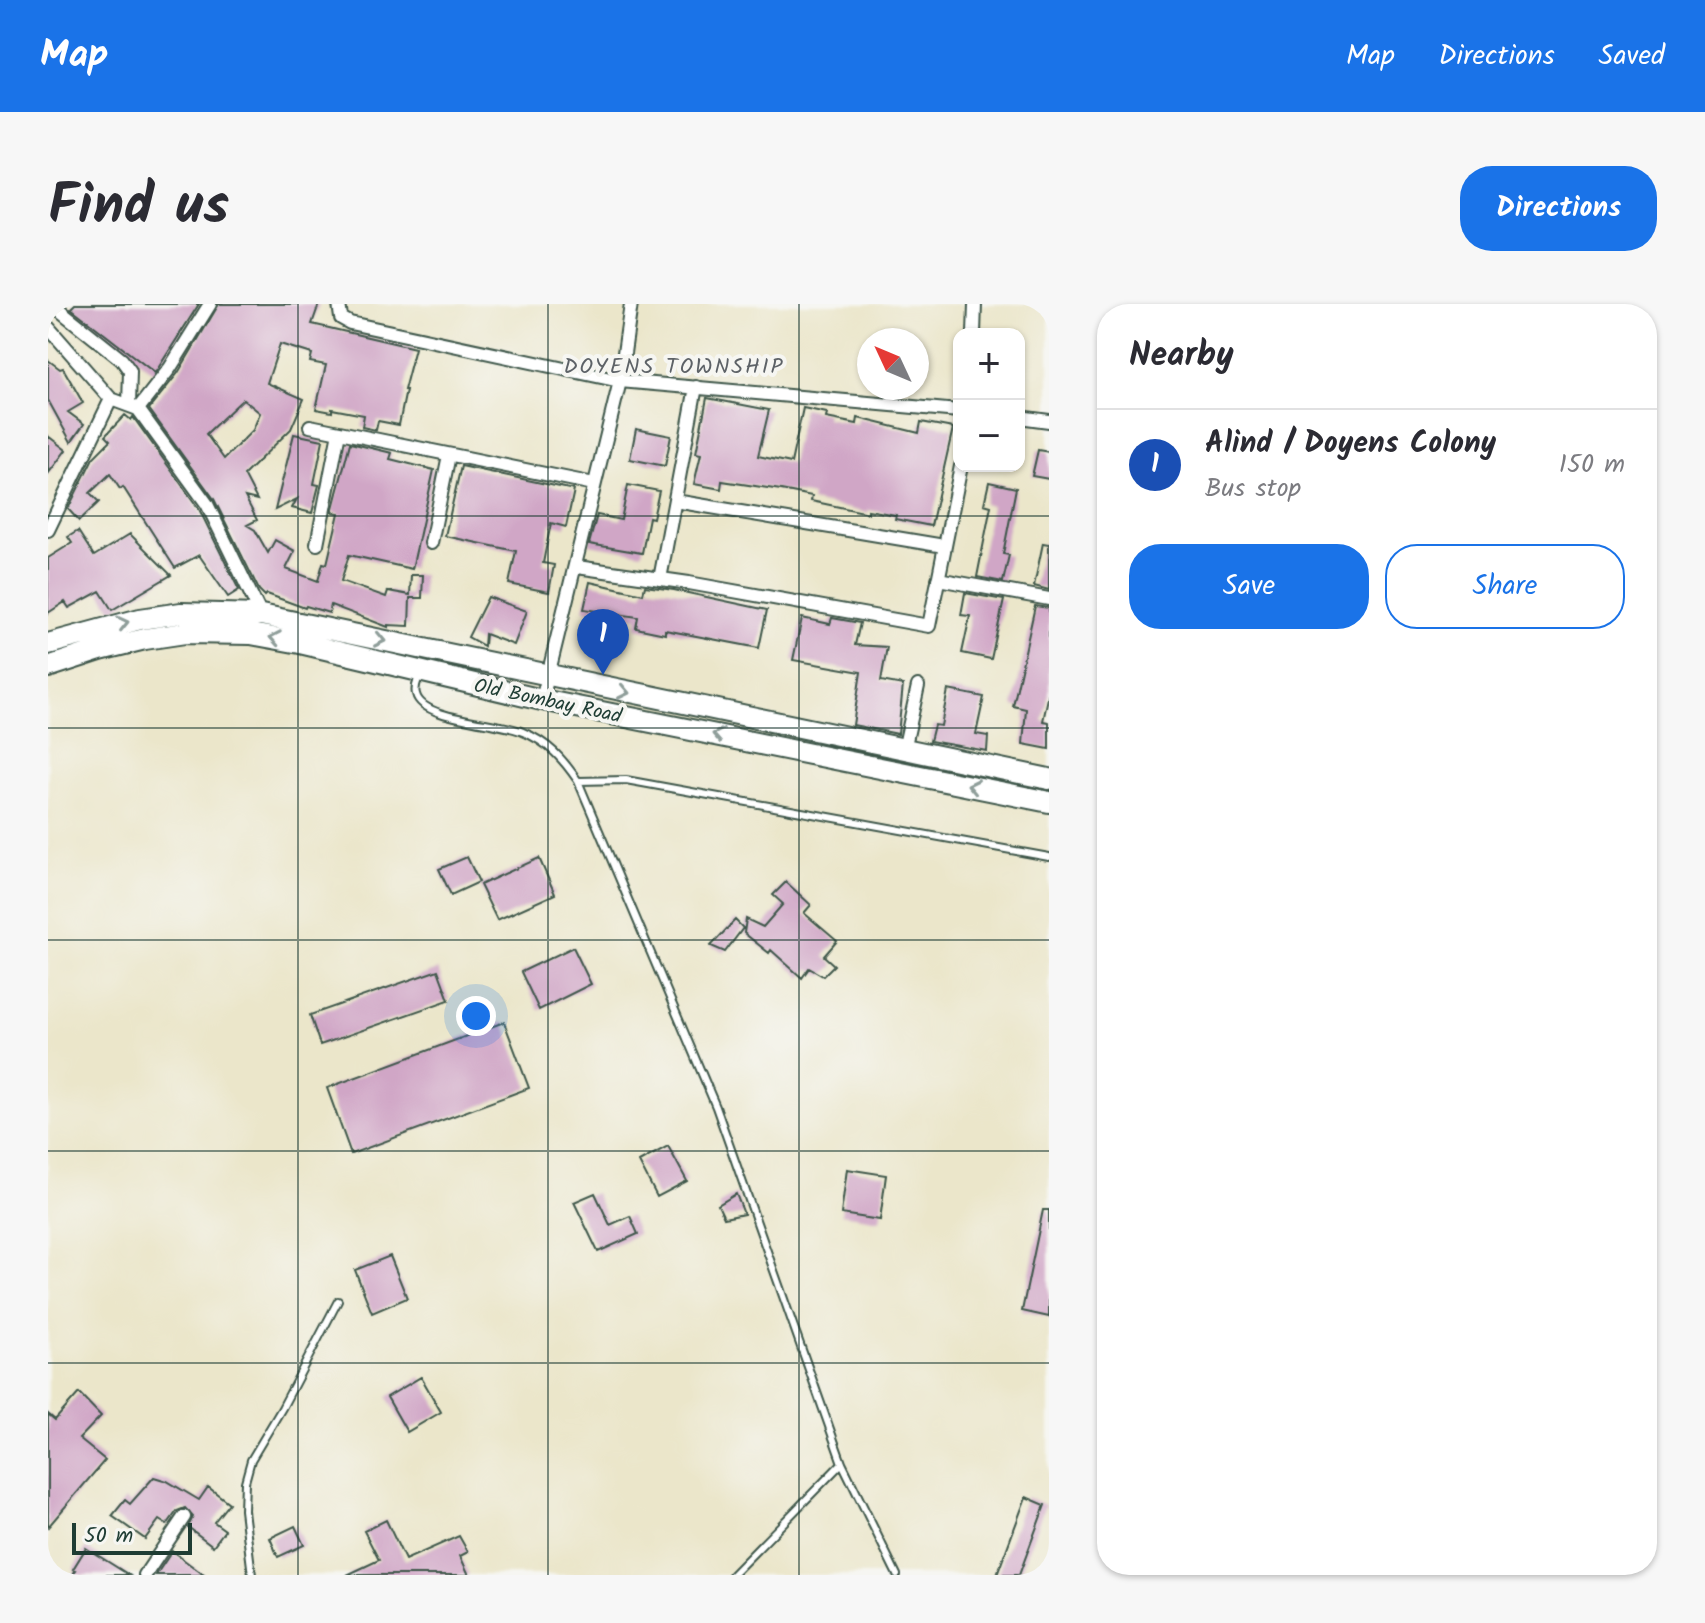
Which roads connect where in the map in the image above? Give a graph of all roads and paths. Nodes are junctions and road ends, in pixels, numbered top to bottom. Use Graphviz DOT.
graph roads {
  1 [pos="52,304"];
  2 [pos="210,304"];
  3 [pos="339,304"];
  4 [pos="631,304"];
  5 [pos="975,304"];
  6 [pos="48,327"];
  7 [pos="974,328"];
  8 [pos="620,381"];
  9 [pos="696,387"];
  10 [pos="111,399"];
  11 [pos="134,407"];
  12 [pos="953,410"];
  13 [pos="1025,418"];
  14 [pos="1049,421"];
  15 [pos="310,426"];
  16 [pos="339,432"];
  17 [pos="449,455"];
  18 [pos="960,472"];
  19 [pos="594,484"];
  20 [pos="675,501"];
  21 [pos="48,530"];
  22 [pos="431,543"];
  23 [pos="317,544"];
  24 [pos="944,546"];
  25 [pos="577,567"];
  26 [pos="660,579"];
  27 [pos="938,579"];
  28 [pos="1049,599"];
  29 [pos="261,615"];
  30 [pos="48,644"];
  31 [pos="48,667"];
  32 [pos="420,672"];
  33 [pos="548,676"];
  34 [pos="918,686"];
  35 [pos="542,700"];
  36 [pos="904,750"];
  37 [pos="1049,779"];
  38 [pos="578,781"];
  39 [pos="1049,802"];
  40 [pos="1049,857"];
  41 [pos="338,1301"];
  42 [pos="842,1463"];
  43 [pos="184,1517"];
  44 [pos="145,1575"];
  45 [pos="252,1575"];
  46 [pos="732,1575"];
  47 [pos="897,1575"];
  1 -- 11 [label="street"];
  2 -- 11 [label="street"];
  3 -- 8 [label="street"];
  4 -- 8 [label="street"];
  5 -- 7 [label="street"];
  6 -- 10 [label="street"];
  8 -- 9 [label="street"];
  8 -- 19 [label="street"];
  9 -- 12 [label="street"];
  9 -- 20 [label="street"];
  10 -- 11 [label="street"];
  10 -- 21 [label="street"];
  11 -- 29 [label="street"];
  13 -- 14 [label="street"];
  15 -- 16 [label="street"];
  16 -- 17 [label="street"];
  16 -- 23 [label="street"];
  17 -- 19 [label="street"];
  17 -- 22 [label="street"];
  18 -- 24 [label="street"];
  19 -- 25 [label="street"];
  20 -- 24 [label="street"];
  20 -- 26 [label="street"];
  24 -- 27 [label="street"];
  25 -- 26 [label="street"];
  25 -- 33 [label="street"];
  26 -- 27 [label="street"];
  27 -- 28 [label="street"];
  30 -- 29 [label="main road, Old Bombay Road, one-way"];
  29 -- 33 [label="main road, Old Bombay Road, one-way"];
  32 -- 31 [label="main road, Old Bombay Road, one-way"];
  32 -- 35 [label="main road, Old Bombay Road"];
  32 -- 38 [label="lane"];
  33 -- 35 [label="street"];
  33 -- 36 [label="main road, Old Bombay Road, one-way"];
  34 -- 36 [label="street"];
  39 -- 35 [label="main road, Old Bombay Road, one-way"];
  36 -- 37 [label="main road, Old Bombay Road"];
  38 -- 40 [label="lane"];
  38 -- 42 [label="lane"];
  41 -- 45 [label="lane"];
  42 -- 46 [label="lane"];
  42 -- 47 [label="lane"];
  43 -- 44 [label="street"];
}
